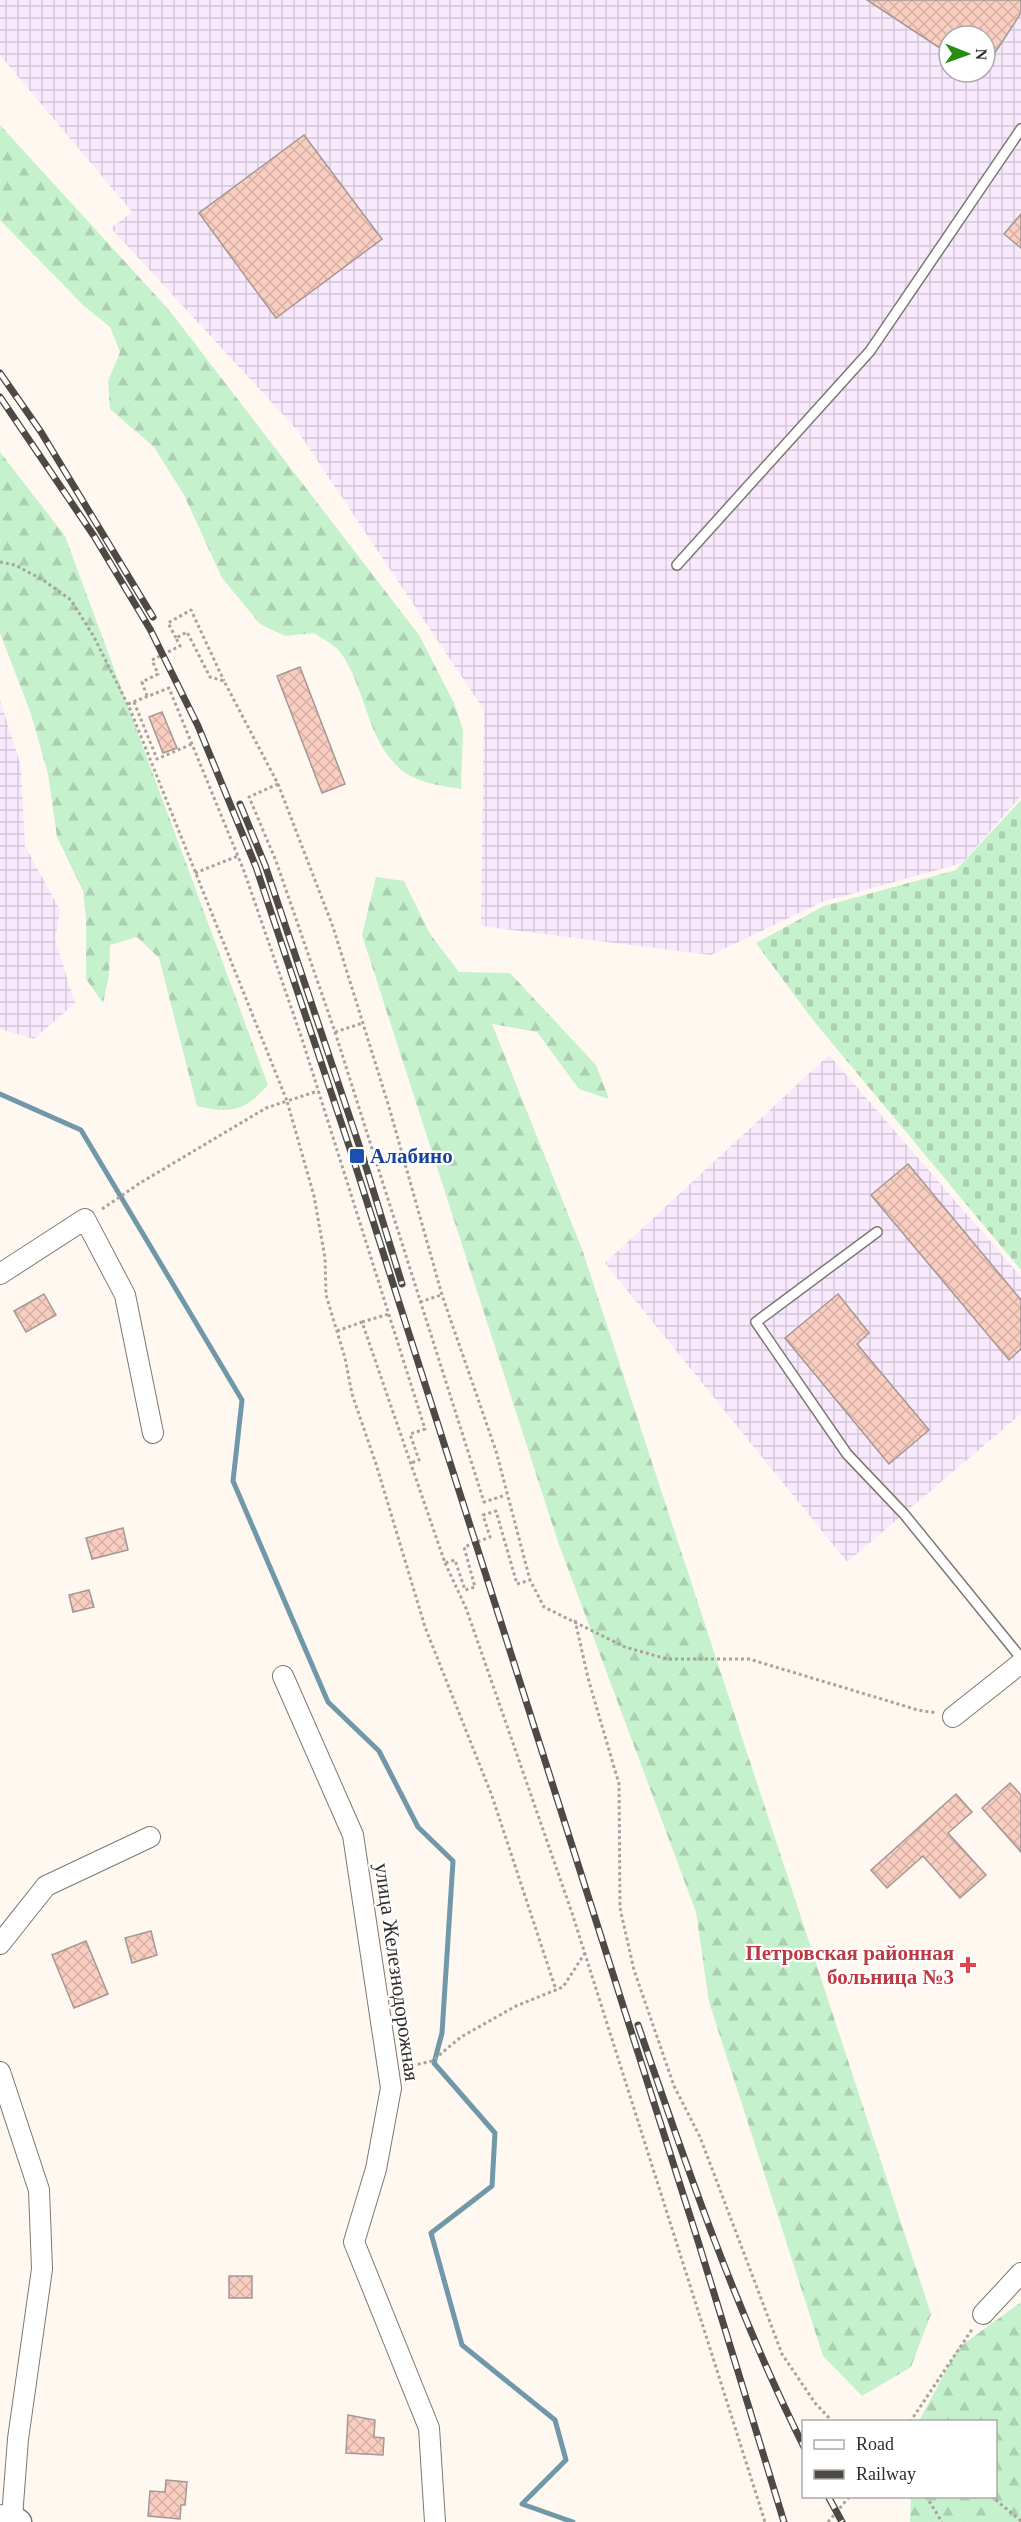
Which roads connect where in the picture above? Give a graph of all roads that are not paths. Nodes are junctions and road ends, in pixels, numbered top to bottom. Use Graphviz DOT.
graph roads {
  1 [pos="1021,129"];
  2 [pos="677,565"];
  3 [pos="877,1232"];
  4 [pos="0,1274"];
  5 [pos="153,1433"];
  6 [pos="1021,1658"];
  7 [pos="1021,1663"];
  8 [pos="283,1676"];
  9 [pos="953,1717"];
  10 [pos="150,1837"];
  11 [pos="0,1944"];
  12 [pos="0,2072"];
  13 [pos="1021,2273"];
  14 [pos="983,2314"];
  15 [pos="10,2518"];
  16 [pos="435,2522"];
  1 -- 2 [label="lane"];
  3 -- 6 [label="lane"];
  4 -- 5 [label="street"];
  7 -- 9 [label="street"];
  8 -- 16 [label="street, улица Железнодорожная"];
  10 -- 11 [label="street"];
  12 -- 15 [label="street"];
  13 -- 14 [label="street"];
}
